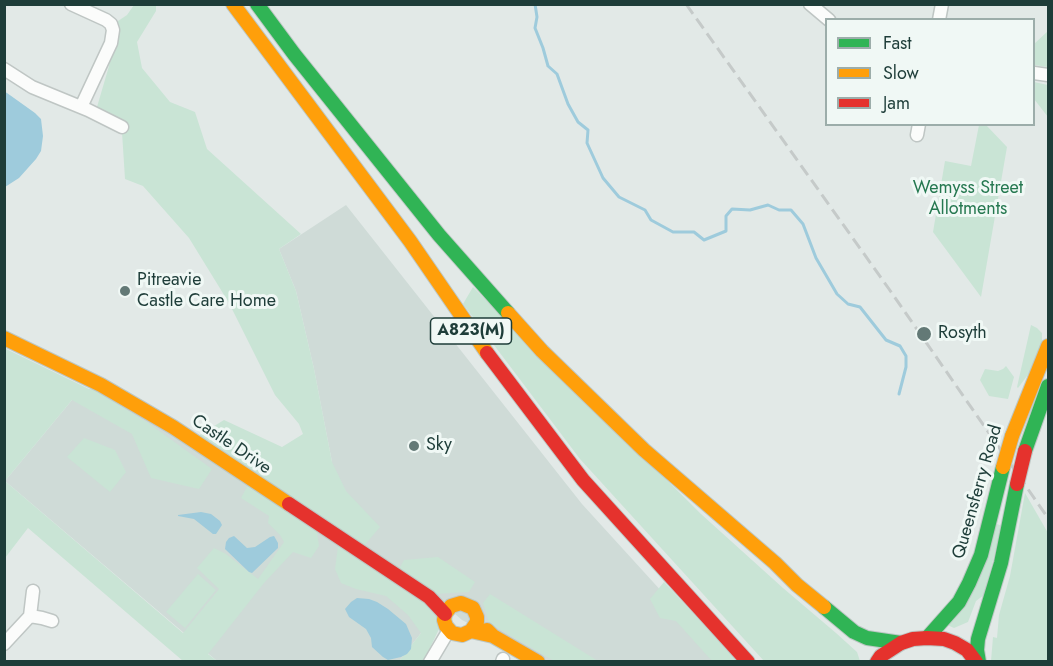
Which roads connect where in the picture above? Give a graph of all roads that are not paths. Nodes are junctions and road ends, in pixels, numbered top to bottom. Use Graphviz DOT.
graph roads {
  1 [pos="70,4"];
  2 [pos="233,4"];
  3 [pos="257,4"];
  4 [pos="810,4"];
  5 [pos="827,18"];
  6 [pos="4,69"];
  7 [pos="81,107"];
  8 [pos="122,127"];
  9 [pos="4,338"];
  10 [pos="1048,346"];
  11 [pos="1048,386"];
  12 [pos="33,591"];
  13 [pos="448,610"];
  14 [pos="30,616"];
  15 [pos="52,621"];
  16 [pos="474,626"];
  17 [pos="453,632"];
  18 [pos="927,638"];
  19 [pos="901,643"];
  20 [pos="4,644"];
  21 [pos="430,662"];
  22 [pos="538,662"];
  23 [pos="748,662"];
  24 [pos="877,662"];
  25 [pos="978,662"];
  1 -- 7 [label="street"];
  2 -- 23 [label="main road, A823(M)"];
  3 -- 19 [label="main road, A823(M)"];
  4 -- 5 [label="street"];
  6 -- 7 [label="street"];
  7 -- 8 [label="street"];
  9 -- 13 [label="main road, Castle Drive"];
  10 -- 18 [label="main road, Queensferry Road, bridge"];
  11 -- 25 [label="main road, Queensferry Road, bridge"];
  12 -- 14 [label="street"];
  13 -- 16 [label="main road, Castle Drive"];
  13 -- 17 [label="main road, Castle Drive"];
  14 -- 15 [label="street"];
  14 -- 20 [label="street"];
  16 -- 17 [label="main road"];
  16 -- 22 [label="main road, Castle Drive"];
  17 -- 21 [label="street"];
  18 -- 19 [label="main road"];
  18 -- 25 [label="main road"];
  19 -- 24 [label="main road"];
}
